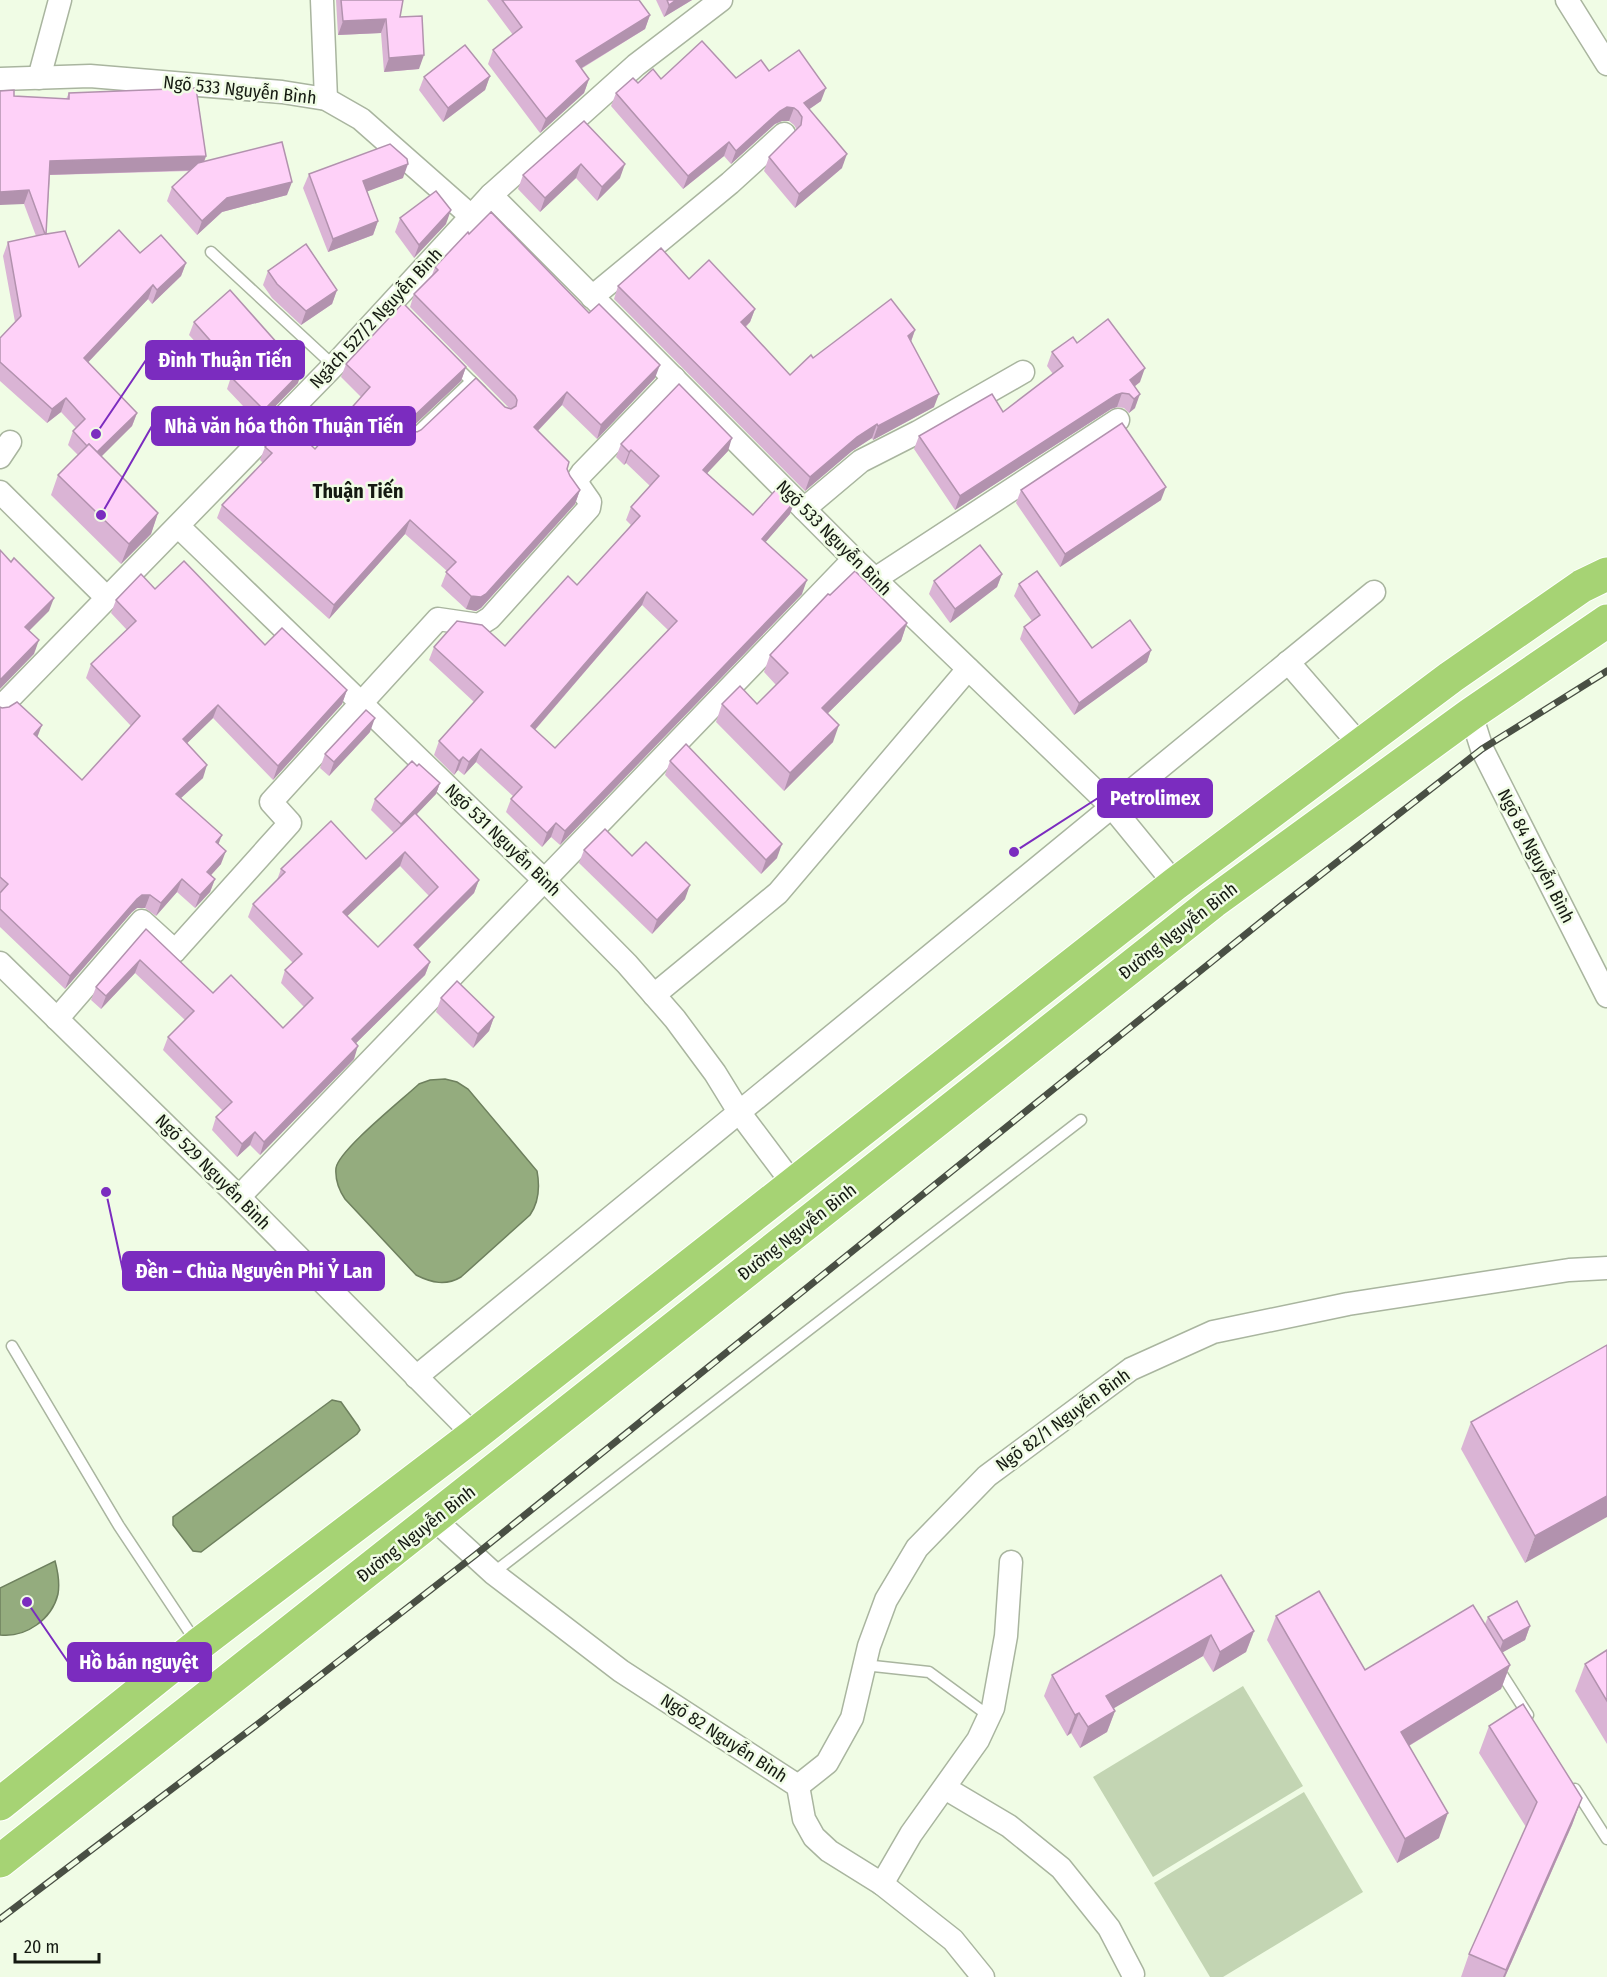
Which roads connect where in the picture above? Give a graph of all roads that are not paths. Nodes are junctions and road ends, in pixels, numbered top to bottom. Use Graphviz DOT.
graph roads {
  1 [pos="60,0"];
  2 [pos="322,0"];
  3 [pos="721,0"];
  4 [pos="1567,0"];
  5 [pos="1607,64"];
  6 [pos="39,78"];
  7 [pos="0,79"];
  8 [pos="326,99"];
  9 [pos="784,134"];
  10 [pos="491,195"];
  11 [pos="471,216"];
  12 [pos="211,252"];
  13 [pos="592,297"];
  14 [pos="448,357"];
  15 [pos="334,366"];
  16 [pos="1023,372"];
  17 [pos="674,378"];
  18 [pos="471,381"];
  19 [pos="489,399"];
  20 [pos="1118,420"];
  21 [pos="411,438"];
  22 [pos="0,492"];
  23 [pos="804,509"];
  24 [pos="178,525"];
  25 [pos="854,559"];
  26 [pos="1607,574"];
  27 [pos="875,579"];
  28 [pos="1374,591"];
  29 [pos="107,598"];
  30 [pos="1607,621"];
  31 [pos="1288,662"];
  32 [pos="968,669"];
  33 [pos="361,702"];
  34 [pos="0,708"];
  35 [pos="1472,714"];
  36 [pos="1360,745"];
  37 [pos="1112,807"];
  38 [pos="544,880"];
  39 [pos="1175,884"];
  40 [pos="0,963"];
  41 [pos="654,995"];
  42 [pos="1607,996"];
  43 [pos="57,1019"];
  44 [pos="739,1112"];
  45 [pos="1081,1120"];
  46 [pos="793,1184"];
  47 [pos="239,1197"];
  48 [pos="1607,1268"];
  49 [pos="12,1346"];
  50 [pos="417,1377"];
  51 [pos="474,1435"];
  52 [pos="434,1519"];
  53 [pos="1011,1562"];
  54 [pos="493,1573"];
  55 [pos="198,1645"];
  56 [pos="1494,1662"];
  57 [pos="864,1665"];
  58 [pos="988,1716"];
  59 [pos="1531,1721"];
  60 [pos="1569,1780"];
  61 [pos="798,1786"];
  62 [pos="945,1788"];
  63 [pos="0,1804"];
  64 [pos="1607,1839"];
  65 [pos="0,1861"];
  66 [pos="882,1884"];
  67 [pos="1133,1974"];
  68 [pos="984,1977"];
  1 -- 6 [label="street"];
  2 -- 8 [label="street"];
  3 -- 10 [label="street, Ngách 527/2 Nguyễn Bình"];
  4 -- 5 [label="street"];
  6 -- 7 [label="street, Ngõ 533 Nguyễn Bình"];
  6 -- 8 [label="street, Ngõ 533 Nguyễn Bình"];
  8 -- 11 [label="street, Ngõ 533 Nguyễn Bình"];
  9 -- 13 [label="street"];
  10 -- 11 [label="street, Ngách 527/2 Nguyễn Bình"];
  10 -- 13 [label="street, Ngõ 533 Nguyễn Bình"];
  11 -- 15 [label="street, Ngách 527/2 Nguyễn Bình"];
  12 -- 15 [label="lane"];
  13 -- 17 [label="street, Ngõ 533 Nguyễn Bình"];
  14 -- 18 [label="lane"];
  15 -- 24 [label="street, Ngách 527/2 Nguyễn Bình"];
  16 -- 23 [label="street"];
  17 -- 23 [label="street, Ngõ 533 Nguyễn Bình"];
  17 -- 33 [label="street"];
  18 -- 19 [label="lane"];
  18 -- 21 [label="lane"];
  20 -- 27 [label="street"];
  22 -- 29 [label="street"];
  23 -- 25 [label="street, Ngõ 533 Nguyễn Bình"];
  24 -- 29 [label="street, Ngách 527/2 Nguyễn Bình"];
  24 -- 33 [label="street, Ngõ 531 Nguyễn Bình"];
  25 -- 27 [label="street, Ngõ 533 Nguyễn Bình"];
  25 -- 38 [label="street"];
  26 -- 36 [label="highway"];
  27 -- 32 [label="street, Ngõ 533 Nguyễn Bình"];
  28 -- 31 [label="street"];
  29 -- 34 [label="street, Ngách 527/2 Nguyễn Bình"];
  30 -- 35 [label="highway, Đường Nguyễn Bình"];
  31 -- 36 [label="street"];
  31 -- 37 [label="street"];
  32 -- 37 [label="street, Ngõ 533 Nguyễn Bình"];
  32 -- 41 [label="street"];
  33 -- 38 [label="street, Ngõ 531 Nguyễn Bình"];
  33 -- 43 [label="street"];
  35 -- 42 [label="street, Ngõ 84 Nguyễn Bình"];
  35 -- 52 [label="highway, Đường Nguyễn Bình"];
  36 -- 39 [label="highway"];
  37 -- 39 [label="street, Ngõ 533 Nguyễn Bình"];
  37 -- 44 [label="street"];
  38 -- 41 [label="street, Ngõ 531 Nguyễn Bình"];
  38 -- 47 [label="street"];
  39 -- 46 [label="highway"];
  40 -- 43 [label="street, Ngõ 529 Nguyễn Bình"];
  41 -- 44 [label="street, Ngõ 531 Nguyễn Bình"];
  43 -- 47 [label="street, Ngõ 529 Nguyễn Bình"];
  44 -- 46 [label="street, Ngõ 531 Nguyễn Bình"];
  44 -- 50 [label="street"];
  45 -- 54 [label="lane"];
  46 -- 51 [label="highway"];
  47 -- 50 [label="street, Ngõ 529 Nguyễn Bình"];
  48 -- 57 [label="street, Ngõ 82/1 Nguyễn Bình"];
  49 -- 55 [label="lane"];
  50 -- 51 [label="street, Ngõ 529 Nguyễn Bình"];
  51 -- 55 [label="highway"];
  52 -- 54 [label="street, Ngõ 82 Nguyễn Bình"];
  52 -- 65 [label="highway, Đường Nguyễn Bình"];
  53 -- 58 [label="street"];
  54 -- 61 [label="street, Ngõ 82 Nguyễn Bình"];
  55 -- 63 [label="highway"];
  56 -- 59 [label="lane"];
  57 -- 58 [label="lane"];
  57 -- 61 [label="street, Ngõ 82/1 Nguyễn Bình"];
  58 -- 62 [label="street"];
  60 -- 64 [label="lane"];
  61 -- 66 [label="street, Ngõ 82 Nguyễn Bình"];
  62 -- 66 [label="street"];
  62 -- 67 [label="street"];
  66 -- 68 [label="street, Ngõ 82 Nguyễn Bình"];
}
